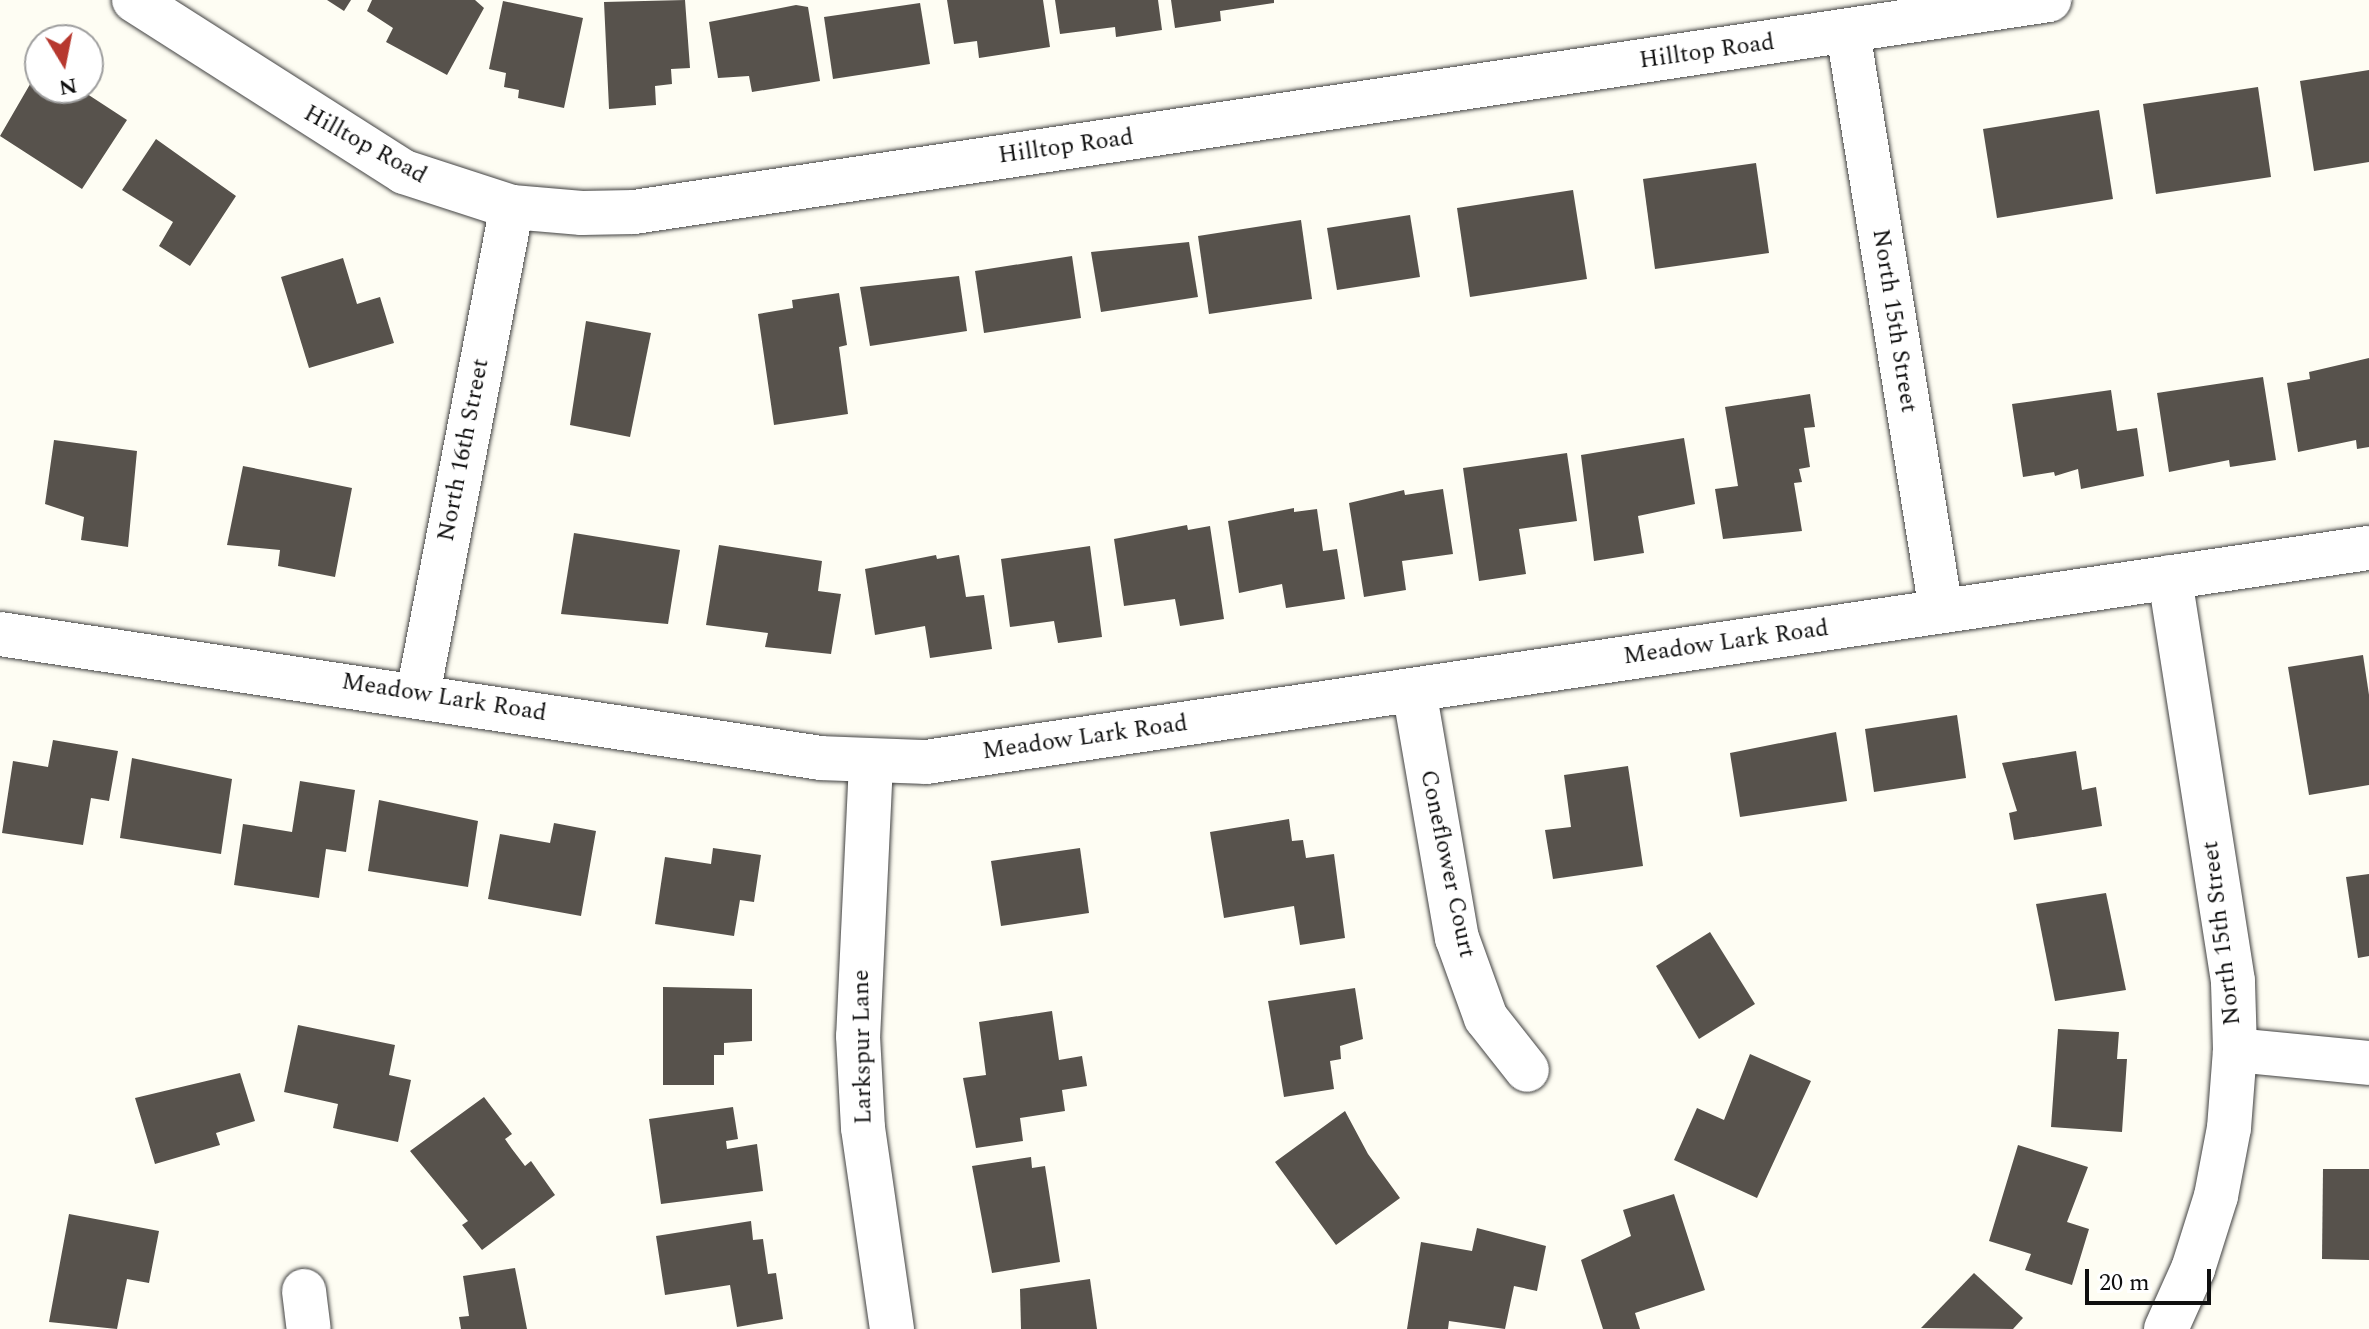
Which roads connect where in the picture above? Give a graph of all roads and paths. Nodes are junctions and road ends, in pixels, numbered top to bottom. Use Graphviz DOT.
graph roads {
  1 [pos="134,0"];
  2 [pos="2049,0"];
  3 [pos="1848,32"];
  4 [pos="512,207"];
  5 [pos="2369,548"];
  6 [pos="2170,577"];
  7 [pos="1941,611"];
  8 [pos="0,634"];
  9 [pos="1414,690"];
  10 [pos="418,694"];
  11 [pos="871,763"];
  12 [pos="2235,1050"];
  13 [pos="2369,1063"];
  14 [pos="1527,1070"];
  15 [pos="892,1329"];
  16 [pos="2166,1329"];
  1 -- 4 [label="street, Hilltop Road"];
  2 -- 3 [label="street, Hilltop Road"];
  3 -- 4 [label="street, Hilltop Road"];
  3 -- 7 [label="street, North 15th Street"];
  4 -- 10 [label="street, North 16th Street"];
  5 -- 6 [label="street, Meadow Lark Road"];
  6 -- 7 [label="street, Meadow Lark Road"];
  6 -- 12 [label="street, North 15th Street"];
  7 -- 9 [label="street, Meadow Lark Road"];
  8 -- 10 [label="street, Meadow Lark Road"];
  9 -- 11 [label="street, Meadow Lark Road"];
  9 -- 14 [label="street, Coneflower Court"];
  10 -- 11 [label="street, Meadow Lark Road"];
  11 -- 15 [label="street, Larkspur Lane"];
  12 -- 13 [label="street"];
  12 -- 16 [label="street, North 15th Street"];
}
